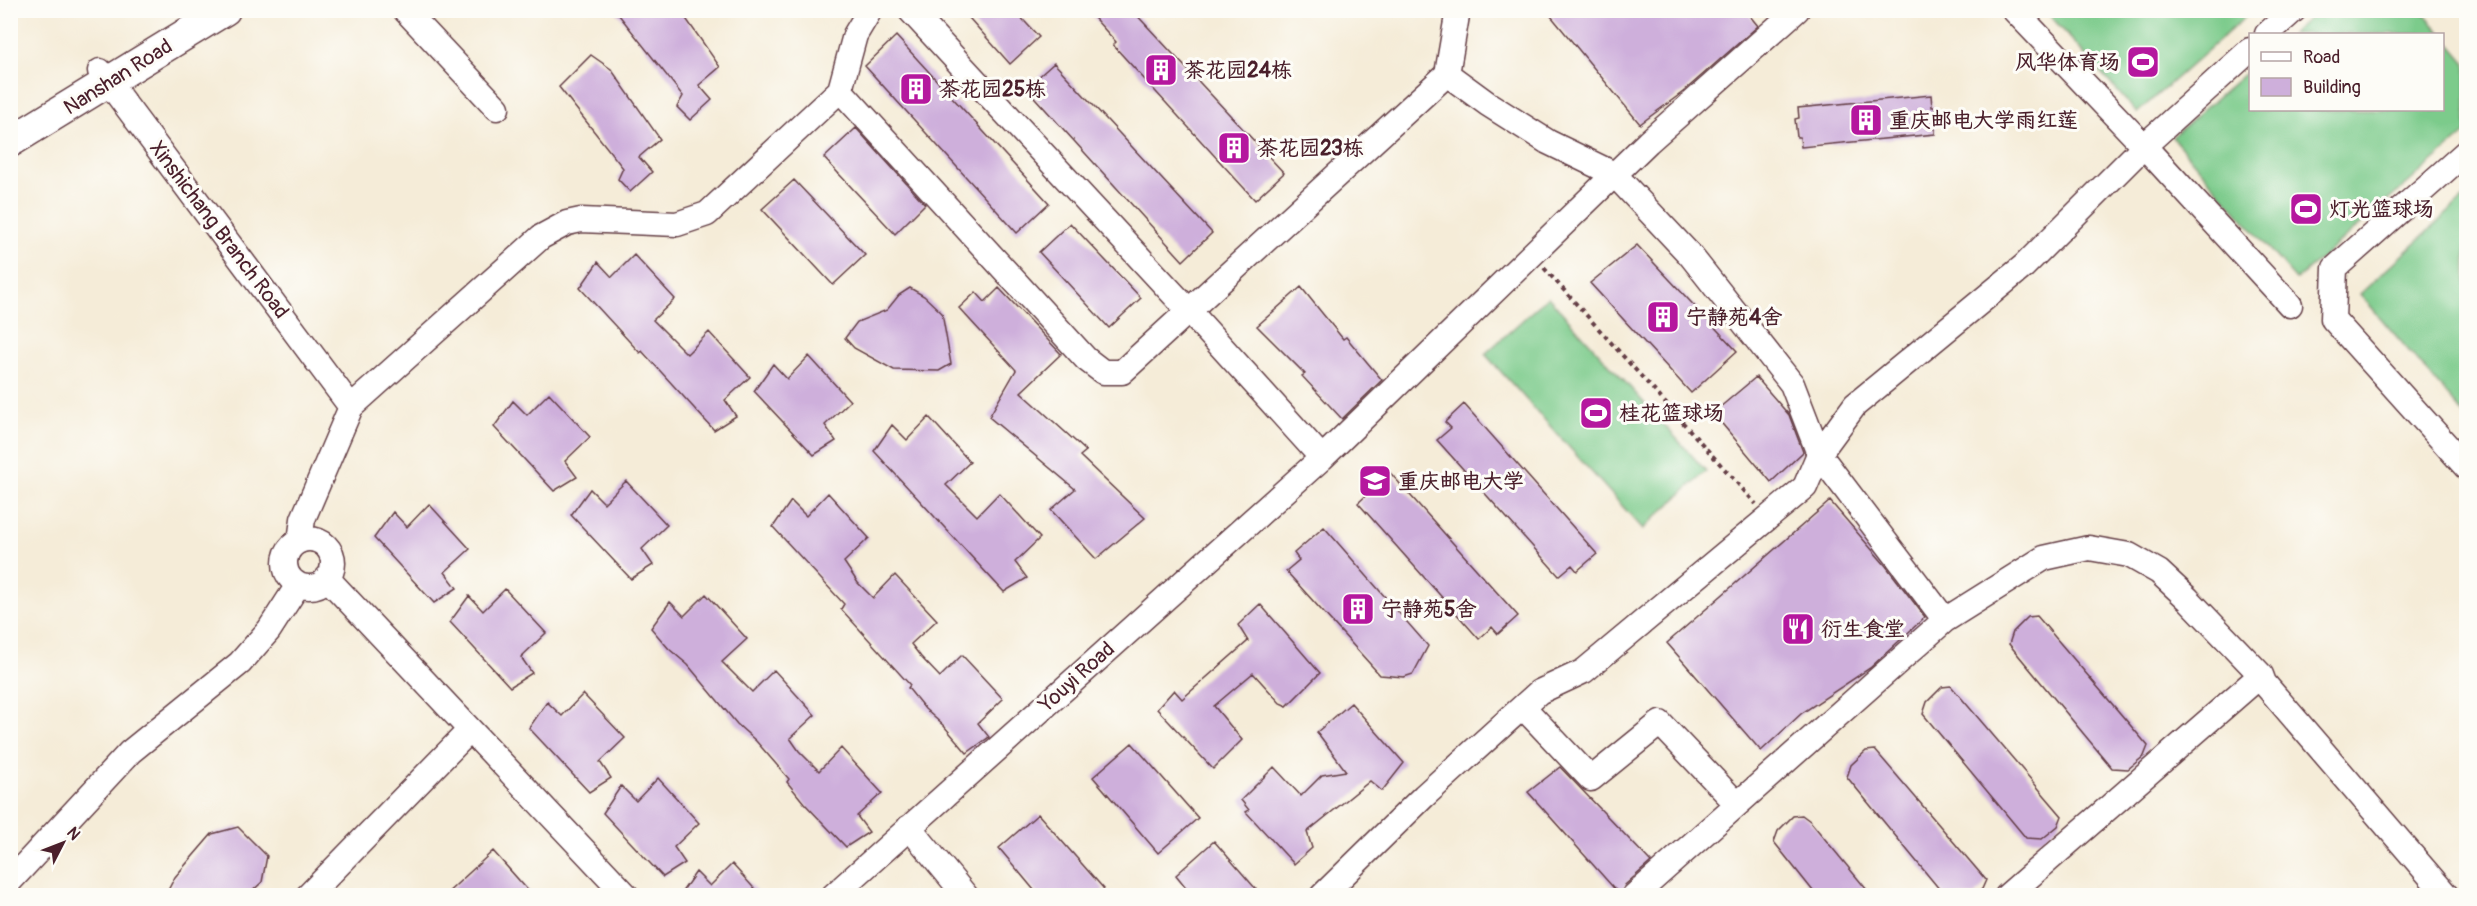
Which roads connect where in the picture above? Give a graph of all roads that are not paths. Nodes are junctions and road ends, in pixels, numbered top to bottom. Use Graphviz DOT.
graph roads {
  1 [pos="198,10"];
  2 [pos="225,10"];
  3 [pos="405,10"];
  4 [pos="870,10"];
  5 [pos="910,10"];
  6 [pos="1458,10"];
  7 [pos="2014,10"];
  8 [pos="2294,10"];
  9 [pos="1791,12"];
  10 [pos="2268,33"];
  11 [pos="2249,51"];
  12 [pos="1448,74"];
  13 [pos="104,77"];
  14 [pos="840,90"];
  15 [pos="497,108"];
  16 [pos="10,124"];
  17 [pos="10,142"];
  18 [pos="2144,146"];
  19 [pos="2466,152"];
  20 [pos="1614,174"];
  21 [pos="2290,305"];
  22 [pos="1190,312"];
  23 [pos="345,398"];
  24 [pos="1819,454"];
  25 [pos="1322,458"];
  26 [pos="2466,467"];
  27 [pos="300,541"];
  28 [pos="327,578"];
  29 [pos="298,585"];
  30 [pos="1945,620"];
  31 [pos="2261,675"];
  32 [pos="1523,707"];
  33 [pos="470,730"];
  34 [pos="1737,804"];
  35 [pos="909,827"];
  36 [pos="10,880"];
  37 [pos="308,896"];
  38 [pos="627,896"];
  39 [pos="833,896"];
  40 [pos="966,896"];
  41 [pos="1322,896"];
  42 [pos="1634,896"];
  43 [pos="2007,896"];
  44 [pos="2447,896"];
  1 -- 13 [label="main road, Nanshan Road"];
  2 -- 13 [label="main road, Nanshan Road"];
  3 -- 15 [label="street"];
  4 -- 14 [label="street"];
  5 -- 22 [label="street"];
  6 -- 12 [label="street"];
  7 -- 18 [label="street"];
  8 -- 10 [label="street"];
  9 -- 20 [label="street, Youyi Road"];
  11 -- 18 [label="street"];
  12 -- 20 [label="street"];
  12 -- 22 [label="street"];
  13 -- 16 [label="main road, Nanshan Road"];
  13 -- 17 [label="main road, Nanshan Road"];
  13 -- 23 [label="street, Xinshichang Branch Road"];
  14 -- 22 [label="street"];
  14 -- 23 [label="street"];
  18 -- 21 [label="street"];
  18 -- 24 [label="street"];
  19 -- 26 [label="street"];
  20 -- 24 [label="street"];
  20 -- 25 [label="street, Youyi Road"];
  22 -- 25 [label="street"];
  23 -- 27 [label="street"];
  24 -- 30 [label="street"];
  24 -- 32 [label="street"];
  25 -- 35 [label="street, Youyi Road"];
  27 -- 28 [label="street"];
  27 -- 29 [label="street"];
  28 -- 29 [label="street"];
  28 -- 33 [label="street"];
  29 -- 36 [label="street"];
  30 -- 31 [label="street"];
  30 -- 34 [label="street"];
  31 -- 43 [label="street"];
  31 -- 44 [label="street"];
  32 -- 34 [label="street"];
  32 -- 41 [label="street"];
  33 -- 37 [label="street"];
  33 -- 38 [label="street"];
  34 -- 42 [label="street"];
  35 -- 39 [label="street, Youyi Road"];
  35 -- 40 [label="street"];
}
